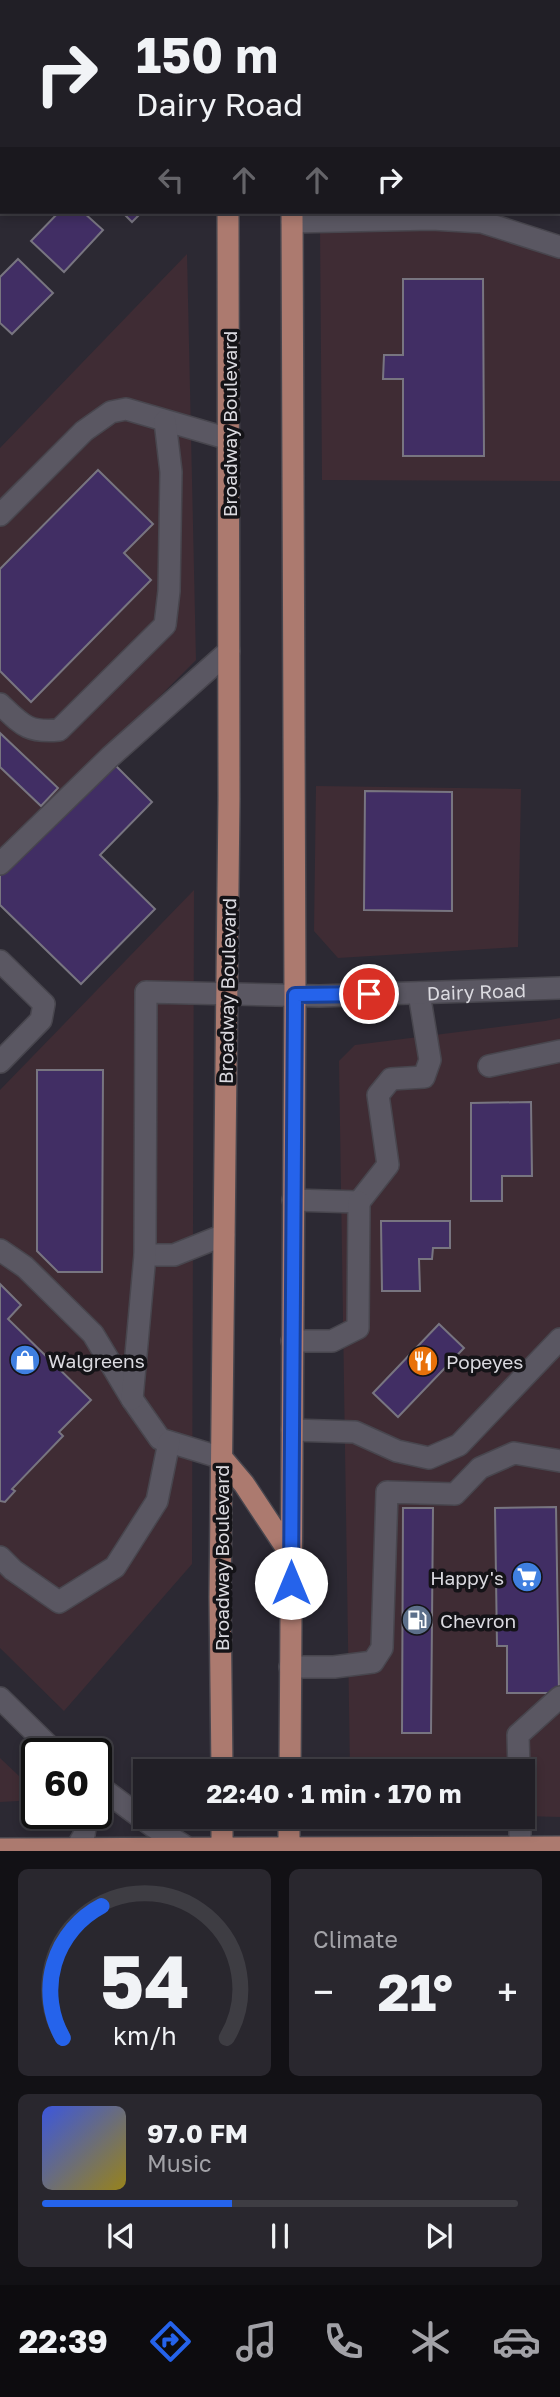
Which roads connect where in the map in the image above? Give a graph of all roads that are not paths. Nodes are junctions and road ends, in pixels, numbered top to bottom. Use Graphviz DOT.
graph roads {
  1 [pos="228,214"];
  2 [pos="292,217"];
  3 [pos="560,247"];
  4 [pos="164,421"];
  5 [pos="229,439"];
  6 [pos="0,515"];
  7 [pos="229,651"];
  8 [pos="0,704"];
  9 [pos="0,864"];
  10 [pos="0,961"];
  11 [pos="560,988"];
  12 [pos="419,993"];
  13 [pos="227,994"];
  14 [pos="295,995"];
  15 [pos="560,1051"];
  16 [pos="0,1062"];
  17 [pos="489,1066"];
  18 [pos="293,1200"];
  19 [pos="359,1202"];
  20 [pos="224,1235"];
  21 [pos="0,1250"];
  22 [pos="145,1255"];
  23 [pos="560,1339"];
  24 [pos="292,1342"];
  25 [pos="132,1399"];
  26 [pos="292,1430"];
  27 [pos="169,1442"];
  28 [pos="222,1458"];
  29 [pos="560,1461"];
  30 [pos="291,1555"];
  31 [pos="0,1557"];
  32 [pos="290,1667"];
  33 [pos="560,1697"];
  34 [pos="5,1712"];
  35 [pos="37,1738"];
  36 [pos="222,1759"];
  37 [pos="290,1759"];
  38 [pos="519,1759"];
  39 [pos="112,1796"];
  40 [pos="85,1829"];
  41 [pos="222,1829"];
  42 [pos="289,1829"];
  43 [pos="520,1829"];
  44 [pos="520,1847"];
  45 [pos="560,1847"];
  46 [pos="0,1849"];
  47 [pos="76,1849"];
  48 [pos="188,1849"];
  49 [pos="222,1850"];
  50 [pos="289,1850"];
  1 -- 5 [label="main road, Broadway Boulevard"];
  2 -- 3 [label="street"];
  2 -- 14 [label="main road"];
  4 -- 5 [label="street"];
  4 -- 6 [label="street"];
  4 -- 8 [label="street"];
  5 -- 7 [label="main road, Broadway Boulevard"];
  7 -- 9 [label="street"];
  7 -- 13 [label="main road, Broadway Boulevard"];
  10 -- 16 [label="street"];
  11 -- 12 [label="street, Dairy Road"];
  12 -- 14 [label="street, Dairy Road"];
  12 -- 19 [label="street"];
  13 -- 14 [label="street, Dairy Road"];
  13 -- 20 [label="main road, Broadway Boulevard"];
  13 -- 22 [label="street, Dairy Road"];
  14 -- 18 [label="main road"];
  15 -- 17 [label="street"];
  18 -- 19 [label="street"];
  18 -- 24 [label="main road"];
  19 -- 24 [label="street"];
  20 -- 22 [label="street"];
  20 -- 28 [label="main road, Broadway Boulevard"];
  21 -- 25 [label="street"];
  22 -- 25 [label="street"];
  23 -- 26 [label="street"];
  24 -- 26 [label="main road"];
  25 -- 27 [label="street"];
  26 -- 30 [label="main road"];
  27 -- 28 [label="street"];
  27 -- 31 [label="street"];
  28 -- 30 [label="main road"];
  28 -- 36 [label="main road, Broadway Boulevard"];
  29 -- 32 [label="street"];
  30 -- 32 [label="main road"];
  32 -- 37 [label="main road"];
  33 -- 38 [label="street"];
  34 -- 35 [label="street"];
  39 -- 48 [label="street"];
  40 -- 47 [label="street"];
  41 -- 49 [label="main road"];
  42 -- 50 [label="main road"];
  43 -- 44 [label="street"];
  44 -- 45 [label="main road"];
  44 -- 50 [label="main road"];
  46 -- 47 [label="main road"];
  47 -- 48 [label="main road"];
  48 -- 49 [label="main road"];
  49 -- 50 [label="main road"];
}
